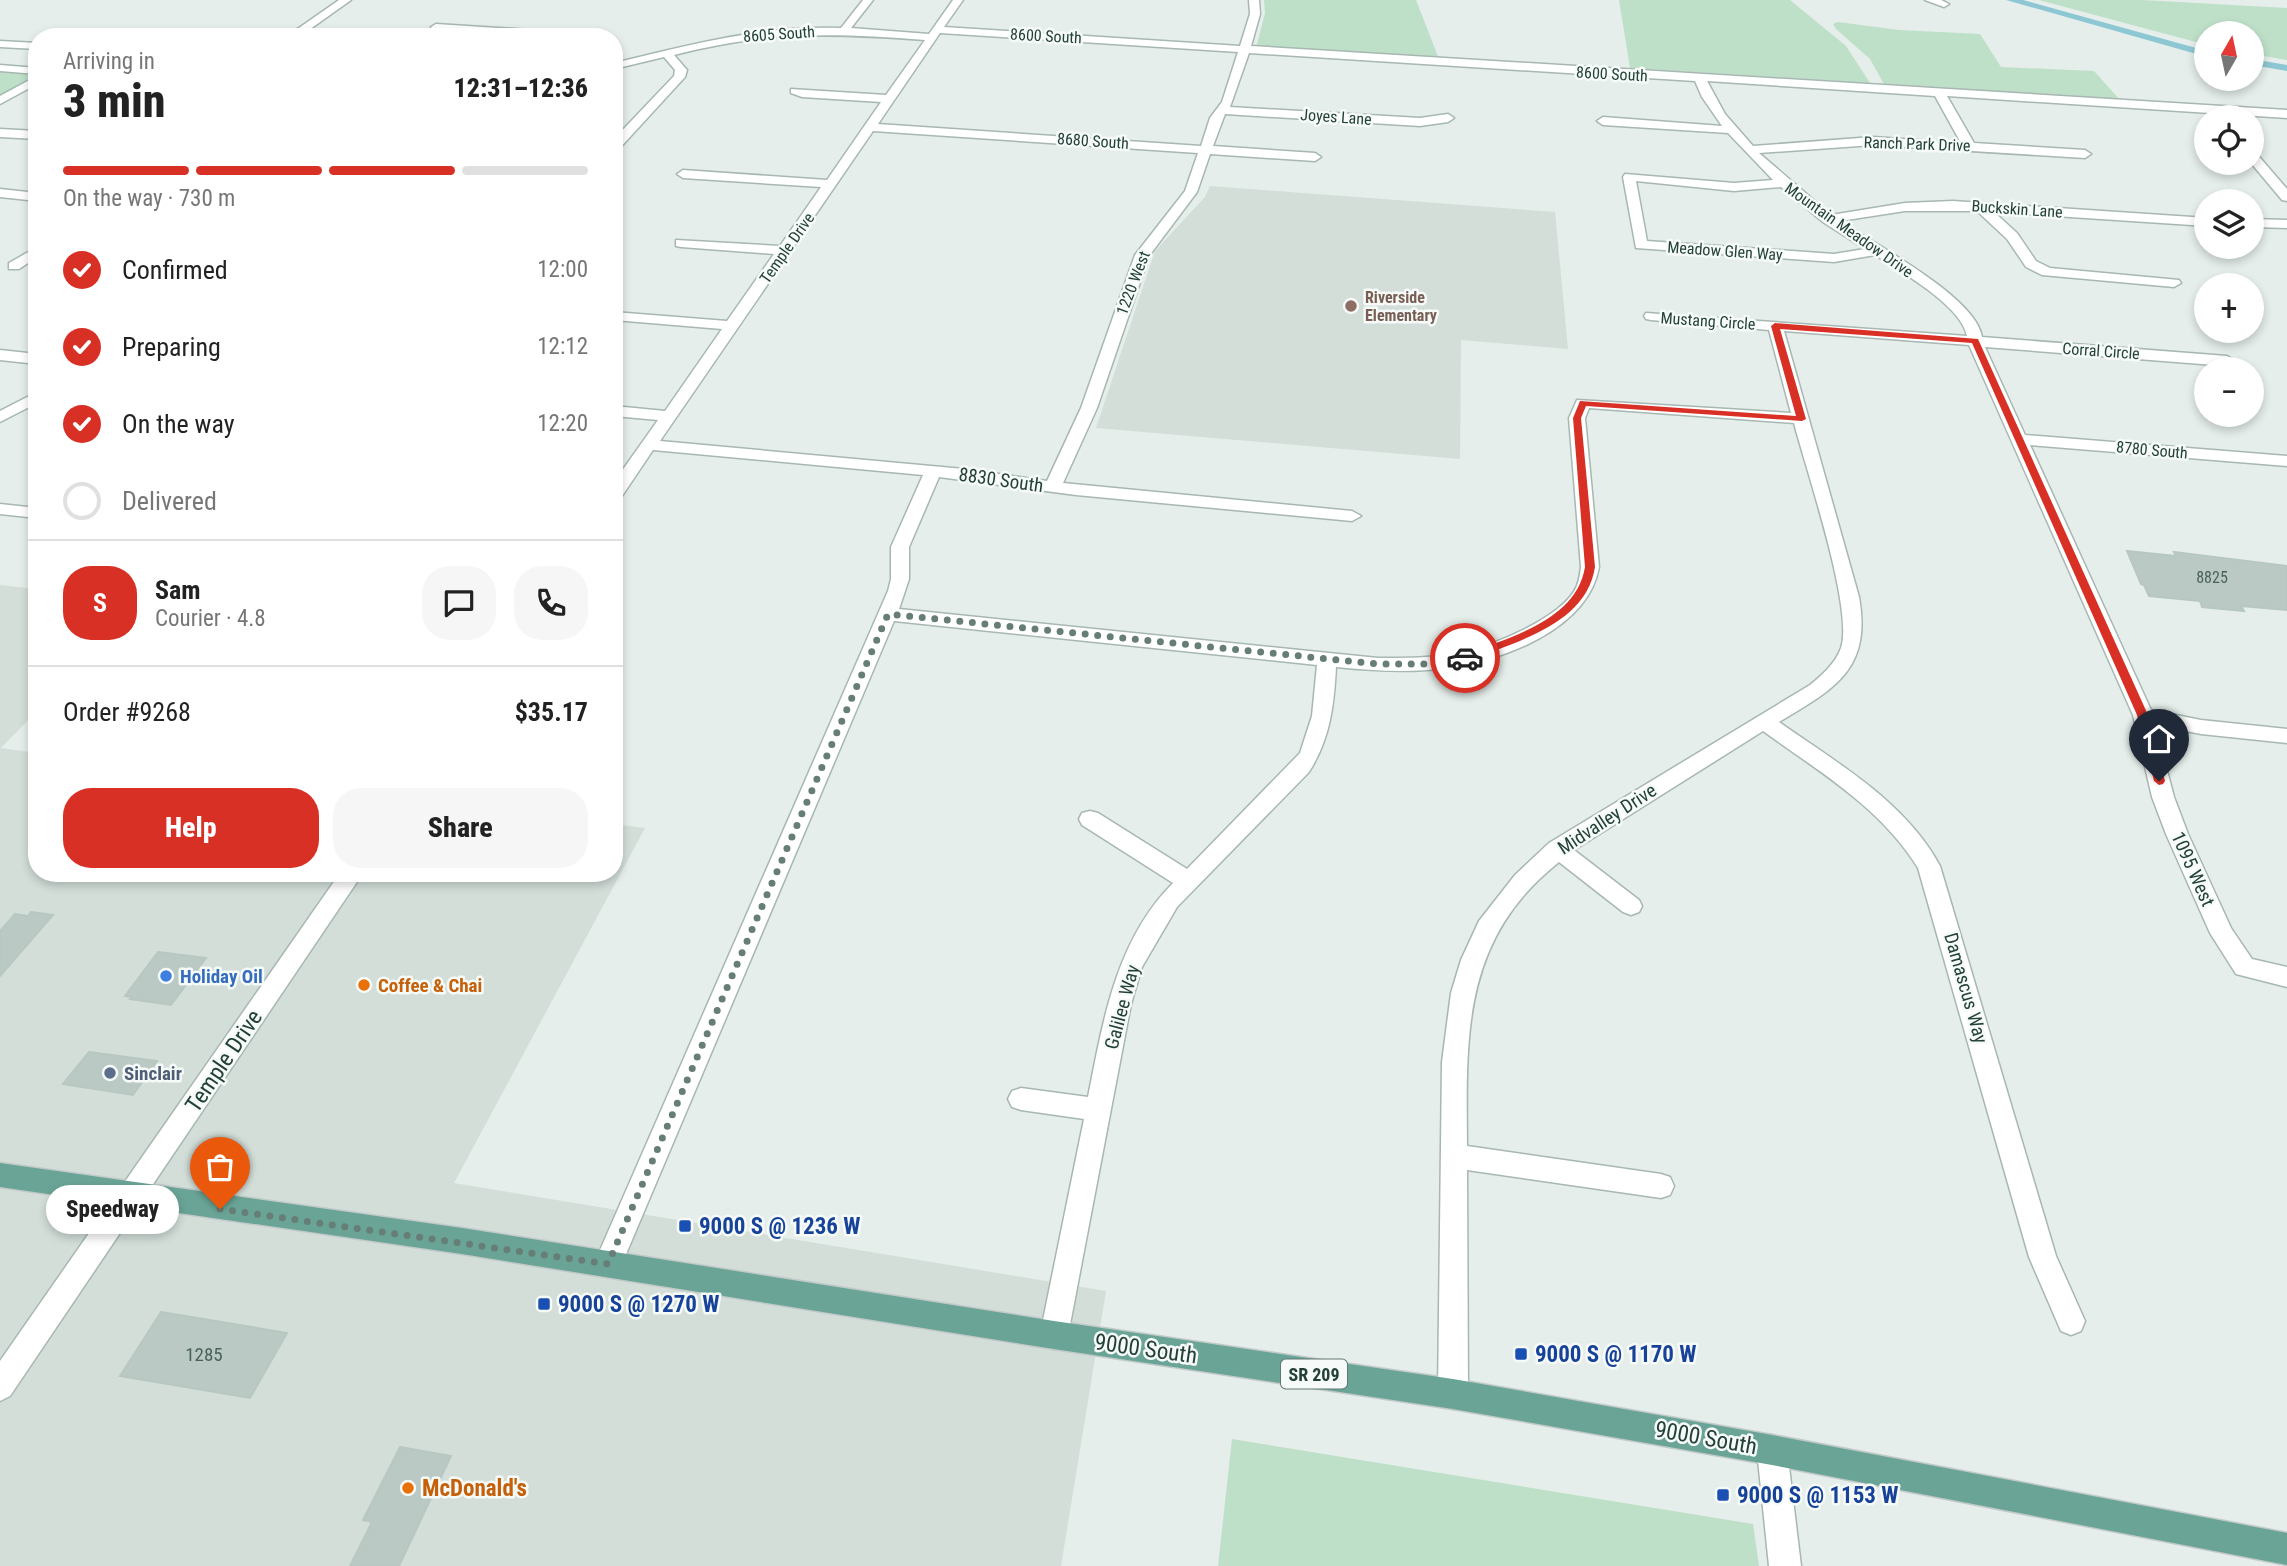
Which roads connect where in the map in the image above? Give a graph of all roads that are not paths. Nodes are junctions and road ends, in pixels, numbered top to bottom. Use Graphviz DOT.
graph roads {
  1 [pos="346,0"];
  2 [pos="868,0"];
  3 [pos="958,0"];
  4 [pos="1254,0"];
  5 [pos="1930,0"];
  6 [pos="1944,4"];
  7 [pos="436,27"];
  8 [pos="304,28"];
  9 [pos="452,28"];
  10 [pos="843,32"];
  11 [pos="935,33"];
  12 [pos="0,44"];
  13 [pos="28,46"];
  14 [pos="1244,50"];
  15 [pos="666,53"];
  16 [pos="623,59"];
  17 [pos="628,63"];
  18 [pos="623,64"];
  19 [pos="0,68"];
  20 [pos="28,70"];
  21 [pos="1700,79"];
  22 [pos="28,84"];
  23 [pos="795,91"];
  24 [pos="1940,94"];
  25 [pos="890,99"];
  26 [pos="0,101"];
  27 [pos="1224,110"];
  28 [pos="2194,111"];
  29 [pos="2264,114"];
  30 [pos="2287,114"];
  31 [pos="1448,118"];
  32 [pos="1603,121"];
  33 [pos="870,127"];
  34 [pos="1733,130"];
  35 [pos="0,132"];
  36 [pos="623,133"];
  37 [pos="628,133"];
  38 [pos="28,134"];
  39 [pos="623,138"];
  40 [pos="1969,146"];
  41 [pos="1206,149"];
  42 [pos="1750,150"];
  43 [pos="2085,153"];
  44 [pos="1315,157"];
  45 [pos="2264,170"];
  46 [pos="683,174"];
  47 [pos="1783,183"];
  48 [pos="831,184"];
  49 [pos="0,193"];
  50 [pos="28,196"];
  51 [pos="2287,197"];
  52 [pos="1981,207"];
  53 [pos="1828,219"];
  54 [pos="2194,221"];
  55 [pos="2264,223"];
  56 [pos="2287,224"];
  57 [pos="681,243"];
  58 [pos="785,251"];
  59 [pos="1876,251"];
  60 [pos="28,257"];
  61 [pos="28,267"];
  62 [pos="2174,283"];
  63 [pos="1651,316"];
  64 [pos="623,317"];
  65 [pos="733,326"];
  66 [pos="1775,326"];
  67 [pos="1975,341"];
  68 [pos="0,355"];
  69 [pos="28,358"];
  70 [pos="2194,358"];
  71 [pos="28,402"];
  72 [pos="623,412"];
  73 [pos="670,416"];
  74 [pos="0,417"];
  75 [pos="1802,419"];
  76 [pos="2018,439"];
  77 [pos="649,445"];
  78 [pos="2287,461"];
  79 [pos="933,471"];
  80 [pos="623,482"];
  81 [pos="1053,487"];
  82 [pos="0,509"];
  83 [pos="28,512"];
  84 [pos="1352,516"];
  85 [pos="888,614"];
  86 [pos="1328,659"];
  87 [pos="2143,715"];
  88 [pos="1764,722"];
  89 [pos="2287,736"];
  90 [pos="1090,819"];
  91 [pos="1557,849"];
  92 [pos="1188,881"];
  93 [pos="346,882"];
  94 [pos="1631,906"];
  95 [pos="2287,977"];
  96 [pos="1021,1100"];
  97 [pos="1097,1110"];
  98 [pos="1452,1156"];
  99 [pos="0,1175"];
  100 [pos="1661,1186"];
  101 [pos="131,1196"];
  102 [pos="608,1264"];
  103 [pos="2071,1321"];
  104 [pos="1054,1335"];
  105 [pos="0,1386"];
  106 [pos="1453,1394"];
  107 [pos="1772,1450"];
  108 [pos="2287,1549"];
  109 [pos="1785,1566"];
  1 -- 8 [label="street"];
  2 -- 10 [label="street"];
  3 -- 11 [label="street, Temple Drive"];
  4 -- 14 [label="street, 1220 West"];
  5 -- 6 [label="street"];
  7 -- 9 [label="street"];
  10 -- 11 [label="street, 8605 South"];
  10 -- 15 [label="street, 8605 South"];
  11 -- 14 [label="street, 8600 South"];
  11 -- 25 [label="street, Temple Drive"];
  12 -- 13 [label="street"];
  14 -- 21 [label="street, 8600 South"];
  14 -- 27 [label="street, 1220 West"];
  15 -- 17 [label="street, 8605 South"];
  15 -- 37 [label="street"];
  16 -- 17 [label="street"];
  17 -- 18 [label="street, 8605 South"];
  19 -- 20 [label="street"];
  21 -- 24 [label="street, 8600 South"];
  21 -- 34 [label="street, Mountain Meadow Drive"];
  22 -- 26 [label="street"];
  23 -- 25 [label="street"];
  24 -- 28 [label="street, 8600 South"];
  24 -- 40 [label="street"];
  25 -- 33 [label="street, Temple Drive"];
  27 -- 31 [label="street, Joyes Lane"];
  27 -- 41 [label="street, 1220 West"];
  29 -- 30 [label="street, 8600 South"];
  32 -- 34 [label="street"];
  33 -- 41 [label="street, 8680 South"];
  33 -- 48 [label="street, Temple Drive"];
  34 -- 42 [label="street, Mountain Meadow Drive"];
  35 -- 38 [label="street"];
  36 -- 37 [label="street"];
  37 -- 39 [label="street"];
  40 -- 42 [label="street, Ranch Park Drive"];
  40 -- 43 [label="street, Ranch Park Drive"];
  41 -- 44 [label="street, 8680 South"];
  41 -- 81 [label="street, 1220 West"];
  42 -- 47 [label="street, Mountain Meadow Drive"];
  45 -- 51 [label="street"];
  46 -- 48 [label="street"];
  47 -- 53 [label="street, Mountain Meadow Drive"];
  47 -- 59 [label="street, Meadow Glen Way"];
  48 -- 58 [label="street, Temple Drive"];
  49 -- 50 [label="street"];
  52 -- 53 [label="street, Buckskin Lane"];
  52 -- 54 [label="street, Buckskin Lane"];
  52 -- 62 [label="street"];
  53 -- 59 [label="street, Mountain Meadow Drive"];
  55 -- 56 [label="street"];
  57 -- 58 [label="street"];
  58 -- 65 [label="street, Temple Drive"];
  59 -- 67 [label="street, Mountain Meadow Drive"];
  60 -- 61 [label="street"];
  63 -- 66 [label="street, Mustang Circle"];
  64 -- 65 [label="street"];
  65 -- 73 [label="street, Temple Drive"];
  66 -- 67 [label="street, Mustang Circle"];
  66 -- 75 [label="street, Midvalley Drive"];
  67 -- 70 [label="street, Corral Circle"];
  67 -- 76 [label="street, 1095 West"];
  68 -- 69 [label="street"];
  71 -- 74 [label="street"];
  72 -- 73 [label="street"];
  73 -- 77 [label="street, Temple Drive"];
  75 -- 86 [label="street"];
  75 -- 88 [label="street, Midvalley Drive"];
  76 -- 78 [label="street, 8780 South"];
  76 -- 87 [label="street, 1095 West"];
  77 -- 79 [label="street, 8830 South"];
  77 -- 80 [label="street, Temple Drive"];
  79 -- 81 [label="street, 8830 South"];
  79 -- 85 [label="street"];
  81 -- 84 [label="street, 8830 South"];
  82 -- 83 [label="street"];
  85 -- 86 [label="street"];
  85 -- 102 [label="street"];
  86 -- 92 [label="street, Galilee Way"];
  87 -- 89 [label="street"];
  87 -- 95 [label="street, 1095 West"];
  88 -- 91 [label="street, Midvalley Drive"];
  88 -- 103 [label="street, Damascus Way"];
  90 -- 92 [label="street"];
  91 -- 94 [label="street"];
  91 -- 98 [label="street, Midvalley Drive"];
  92 -- 97 [label="street, Galilee Way"];
  93 -- 101 [label="street, Temple Drive"];
  96 -- 97 [label="street"];
  97 -- 104 [label="street, Galilee Way"];
  98 -- 100 [label="street"];
  98 -- 106 [label="street, Midvalley Drive"];
  99 -- 101 [label="main road, 9000 South / SR 209"];
  101 -- 102 [label="main road, 9000 South / SR 209"];
  101 -- 105 [label="street, Temple Drive"];
  102 -- 104 [label="main road, 9000 South / SR 209"];
  104 -- 106 [label="main road, 9000 South / SR 209"];
  106 -- 107 [label="main road, 9000 South / SR 209"];
  107 -- 108 [label="main road, 9000 South / SR 209"];
  107 -- 109 [label="street"];
}
